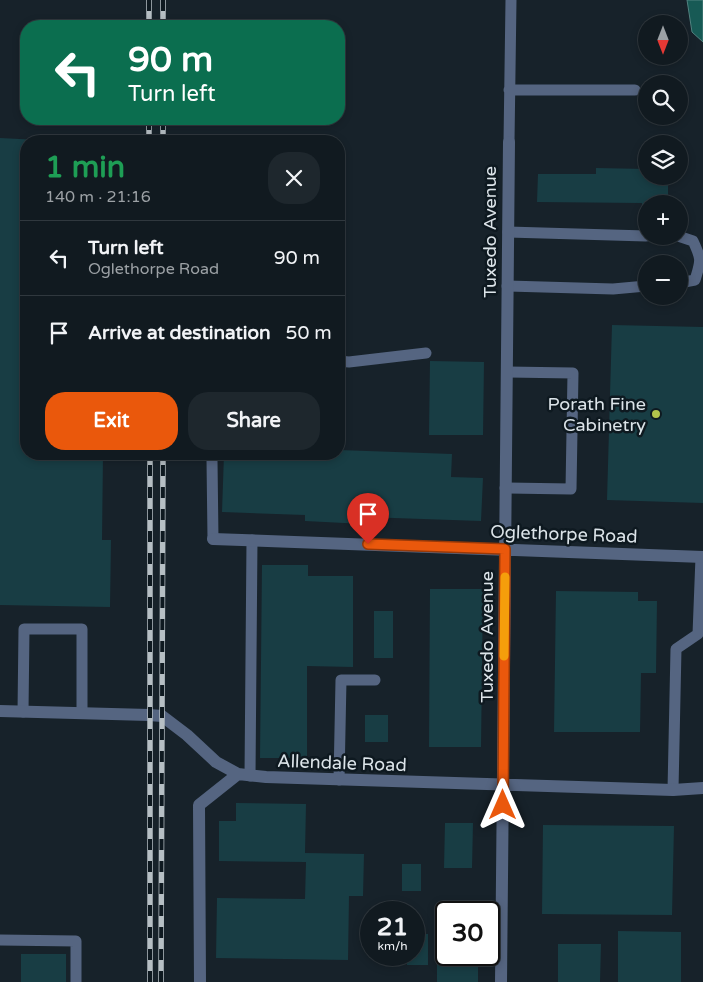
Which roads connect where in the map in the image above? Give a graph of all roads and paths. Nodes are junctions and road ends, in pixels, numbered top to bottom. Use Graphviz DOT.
graph roads {
  1 [pos="511,0"];
  2 [pos="509,90"];
  3 [pos="635,90"];
  4 [pos="509,142"];
  5 [pos="508,232"];
  6 [pos="638,236"];
  7 [pos="688,239"];
  8 [pos="688,281"];
  9 [pos="508,286"];
  10 [pos="638,287"];
  11 [pos="426,353"];
  12 [pos="345,362"];
  13 [pos="507,372"];
  14 [pos="211,460"];
  15 [pos="506,488"];
  16 [pos="213,539"];
  17 [pos="252,540"];
  18 [pos="505,549"];
  19 [pos="702,557"];
  20 [pos="375,680"];
  21 [pos="0,712"];
  22 [pos="23,712"];
  23 [pos="82,713"];
  24 [pos="244,775"];
  25 [pos="338,780"];
  26 [pos="503,786"];
  27 [pos="703,788"];
  28 [pos="673,790"];
  29 [pos="0,940"];
  30 [pos="76,982"];
  31 [pos="200,982"];
  32 [pos="501,982"];
  1 -- 2 [label="lane"];
  2 -- 3 [label="lane"];
  2 -- 4 [label="lane"];
  4 -- 5 [label="street, Tuxedo Avenue"];
  5 -- 6 [label="lane"];
  5 -- 9 [label="street, Tuxedo Avenue"];
  7 -- 8 [label="lane"];
  9 -- 10 [label="lane"];
  9 -- 13 [label="street, Tuxedo Avenue"];
  11 -- 12 [label="lane"];
  13 -- 15 [label="street, Tuxedo Avenue"];
  13 -- 15 [label="lane"];
  14 -- 16 [label="lane"];
  15 -- 18 [label="street, Tuxedo Avenue"];
  16 -- 17 [label="street, Oglethorpe Road"];
  17 -- 18 [label="street, Oglethorpe Road"];
  17 -- 24 [label="lane"];
  18 -- 19 [label="street, Oglethorpe Road"];
  18 -- 26 [label="street, Tuxedo Avenue"];
  19 -- 28 [label="lane"];
  20 -- 25 [label="lane"];
  21 -- 22 [label="street, Allendale Road"];
  22 -- 23 [label="street, Allendale Road"];
  22 -- 23 [label="lane"];
  23 -- 24 [label="street, Allendale Road"];
  24 -- 25 [label="street, Allendale Road"];
  24 -- 31 [label="street"];
  25 -- 26 [label="street, Allendale Road"];
  26 -- 28 [label="street, Allendale Road"];
  26 -- 32 [label="street, Tuxedo Avenue"];
  27 -- 28 [label="street, Allendale Road"];
  29 -- 30 [label="lane"];
}
